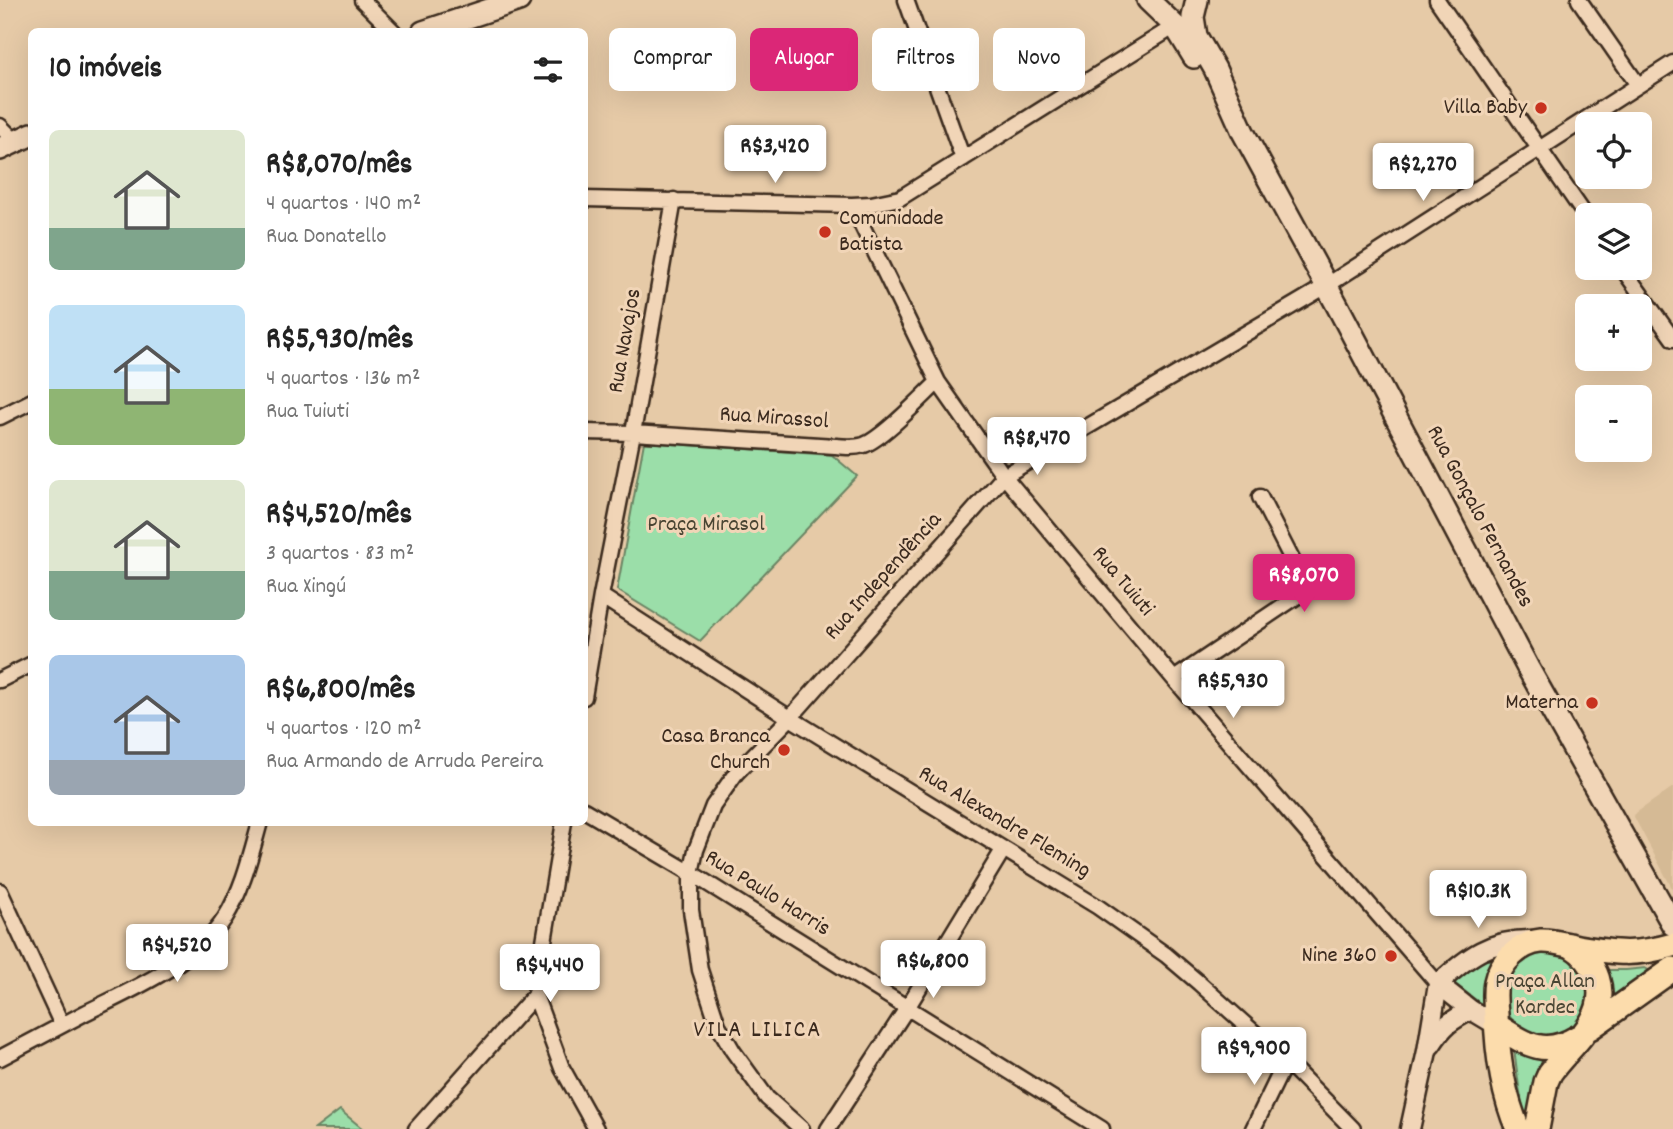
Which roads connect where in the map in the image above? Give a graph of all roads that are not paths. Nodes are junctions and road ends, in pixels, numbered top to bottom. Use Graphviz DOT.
graph roads {
  1 [pos="362,0"];
  2 [pos="519,0"];
  3 [pos="906,0"];
  4 [pos="1148,0"];
  5 [pos="1197,0"];
  6 [pos="1437,0"];
  7 [pos="1578,0"];
  8 [pos="483,6"];
  9 [pos="1175,26"];
  10 [pos="390,28"];
  11 [pos="433,28"];
  12 [pos="1673,63"];
  13 [pos="1638,85"];
  14 [pos="0,126"];
  15 [pos="1243,132"];
  16 [pos="16,141"];
  17 [pos="1539,150"];
  18 [pos="963,159"];
  19 [pos="588,199"];
  20 [pos="674,200"];
  21 [pos="1576,203"];
  22 [pos="852,205"];
  23 [pos="1631,280"];
  24 [pos="1326,286"];
  25 [pos="1673,339"];
  26 [pos="938,382"];
  27 [pos="28,403"];
  28 [pos="0,417"];
  29 [pos="588,432"];
  30 [pos="633,433"];
  31 [pos="1004,476"];
  32 [pos="1260,497"];
  33 [pos="601,596"];
  34 [pos="28,666"];
  35 [pos="588,673"];
  36 [pos="1174,679"];
  37 [pos="0,680"];
  38 [pos="790,718"];
  39 [pos="588,812"];
  40 [pos="259,826"];
  41 [pos="563,826"];
  42 [pos="1003,850"];
  43 [pos="691,873"];
  44 [pos="0,891"];
  45 [pos="1673,925"];
  46 [pos="1540,941"];
  47 [pos="1673,944"];
  48 [pos="1570,945"];
  49 [pos="1670,970"];
  50 [pos="1438,984"];
  51 [pos="535,995"];
  52 [pos="907,1008"];
  53 [pos="1471,1010"];
  54 [pos="62,1025"];
  55 [pos="1496,1025"];
  56 [pos="1581,1035"];
  57 [pos="1427,1051"];
  58 [pos="0,1058"];
  59 [pos="1286,1062"];
  60 [pos="416,1129"];
  61 [pos="596,1129"];
  62 [pos="802,1129"];
  63 [pos="828,1129"];
  64 [pos="1102,1129"];
  65 [pos="1253,1129"];
  66 [pos="1353,1129"];
  67 [pos="1410,1129"];
  68 [pos="1518,1129"];
  69 [pos="1537,1129"];
  1 -- 10 [label="street"];
  2 -- 8 [label="main road"];
  3 -- 18 [label="street"];
  4 -- 9 [label="main road, Rua Gonçalo Fernandes"];
  5 -- 15 [label="main road, Rua Gonçalo Fernandes"];
  6 -- 17 [label="street"];
  7 -- 13 [label="street"];
  8 -- 11 [label="main road"];
  9 -- 15 [label="main road, Rua Gonçalo Fernandes"];
  9 -- 18 [label="street"];
  12 -- 13 [label="street, Rua Independência"];
  13 -- 17 [label="street, Rua Independência"];
  14 -- 16 [label="street"];
  15 -- 24 [label="main road, Rua Gonçalo Fernandes"];
  17 -- 21 [label="street"];
  17 -- 24 [label="street, Rua Independência"];
  18 -- 22 [label="street"];
  19 -- 20 [label="street"];
  20 -- 22 [label="street"];
  20 -- 30 [label="street, Rua Navajos"];
  22 -- 26 [label="street, Rua Tuiuti"];
  23 -- 25 [label="street"];
  24 -- 31 [label="street, Rua Independência"];
  24 -- 45 [label="main road, Rua Gonçalo Fernandes"];
  26 -- 30 [label="street, Rua Mirassol"];
  26 -- 31 [label="street, Rua Tuiuti"];
  27 -- 28 [label="street"];
  29 -- 30 [label="street, Rua Mirassol"];
  30 -- 33 [label="street, Rua Navajos"];
  31 -- 36 [label="street, Rua Tuiuti"];
  31 -- 38 [label="street, Rua Independência"];
  32 -- 36 [label="street"];
  33 -- 35 [label="street, Rua Navajos"];
  33 -- 38 [label="street, Rua Alexandre Fleming"];
  34 -- 37 [label="street"];
  36 -- 50 [label="street, Rua Tuiuti"];
  38 -- 42 [label="street, Rua Alexandre Fleming"];
  38 -- 43 [label="street, Rua Independência"];
  39 -- 43 [label="street, Rua Paulo Harris"];
  40 -- 54 [label="street"];
  41 -- 51 [label="street"];
  42 -- 52 [label="street"];
  42 -- 59 [label="street, Rua Alexandre Fleming"];
  43 -- 52 [label="street, Rua Paulo Harris"];
  43 -- 62 [label="street, Rua Independência"];
  44 -- 54 [label="street"];
  46 -- 48 [label="main road"];
  46 -- 50 [label="street"];
  46 -- 55 [label="main road"];
  47 -- 48 [label="main road"];
  48 -- 56 [label="main road"];
  49 -- 56 [label="main road"];
  50 -- 53 [label="street"];
  50 -- 57 [label="street"];
  51 -- 60 [label="street"];
  51 -- 61 [label="street"];
  52 -- 63 [label="street"];
  52 -- 64 [label="street, Rua Paulo Harris"];
  53 -- 55 [label="street"];
  53 -- 57 [label="street"];
  54 -- 58 [label="street"];
  55 -- 56 [label="main road"];
  55 -- 68 [label="main road"];
  56 -- 69 [label="main road"];
  57 -- 67 [label="street"];
  59 -- 65 [label="street"];
  59 -- 66 [label="street, Rua Alexandre Fleming"];
}
